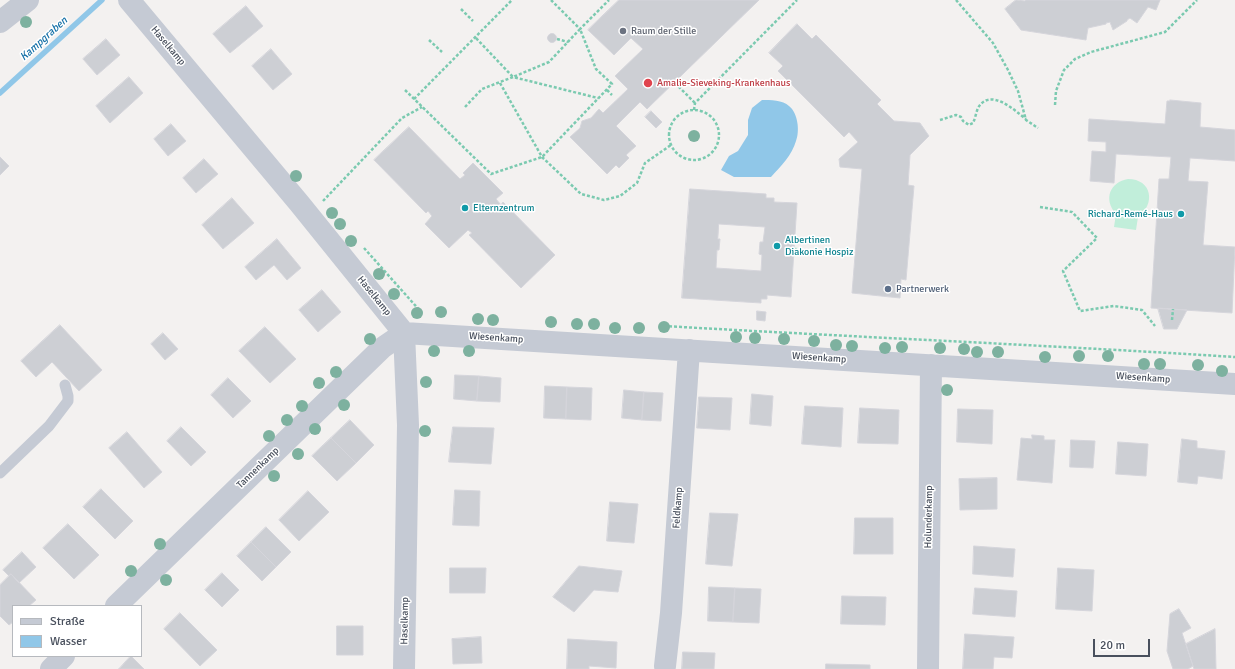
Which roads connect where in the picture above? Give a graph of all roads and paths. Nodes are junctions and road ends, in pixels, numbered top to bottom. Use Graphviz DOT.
graph roads {
  1 [pos="28,0"];
  2 [pos="129,0"];
  3 [pos="512,0"];
  4 [pos="551,0"];
  5 [pos="609,0"];
  6 [pos="797,0"];
  7 [pos="956,0"];
  8 [pos="1197,0"];
  9 [pos="461,9"];
  10 [pos="473,21"];
  11 [pos="0,22"];
  12 [pos="580,29"];
  13 [pos="475,37"];
  14 [pos="557,39"];
  15 [pos="429,40"];
  16 [pos="568,42"];
  17 [pos="442,52"];
  18 [pos="513,77"];
  19 [pos="500,83"];
  20 [pos="675,83"];
  21 [pos="405,90"];
  22 [pos="607,90"];
  23 [pos="612,95"];
  24 [pos="414,99"];
  25 [pos="599,99"];
  26 [pos="695,103"];
  27 [pos="1055,105"];
  28 [pos="422,107"];
  29 [pos="465,107"];
  30 [pos="694,110"];
  31 [pos="940,120"];
  32 [pos="1026,120"];
  33 [pos="1038,128"];
  34 [pos="671,145"];
  35 [pos="542,157"];
  36 [pos="490,173"];
  37 [pos="487,177"];
  38 [pos="1040,206"];
  39 [pos="328,207"];
  40 [pos="359,243"];
  41 [pos="794,249"];
  42 [pos="804,250"];
  43 [pos="1174,309"];
  44 [pos="423,314"];
  45 [pos="1172,320"];
  46 [pos="658,326"];
  47 [pos="1155,326"];
  48 [pos="404,332"];
  49 [pos="689,350"];
  50 [pos="1235,357"];
  51 [pos="931,365"];
  52 [pos="1235,384"];
  53 [pos="65,385"];
  54 [pos="0,473"];
  55 [pos="117,605"];
  56 [pos="63,657"];
  57 [pos="665,666"];
  58 [pos="51,669"];
  59 [pos="404,669"];
  60 [pos="928,669"];
  1 -- 11 [label="street"];
  2 -- 48 [label="street, Haselkamp"];
  3 -- 13 [label="path"];
  4 -- 12 [label="path"];
  5 -- 12 [label="path"];
  6 -- 26 [label="path"];
  7 -- 32 [label="path"];
  8 -- 27 [label="path"];
  9 -- 10 [label="path"];
  12 -- 16 [label="path"];
  12 -- 22 [label="path"];
  13 -- 18 [label="path"];
  13 -- 24 [label="path"];
  14 -- 16 [label="path"];
  15 -- 17 [label="path"];
  16 -- 18 [label="path"];
  18 -- 19 [label="path"];
  18 -- 25 [label="path"];
  19 -- 29 [label="path"];
  19 -- 35 [label="path"];
  20 -- 26 [label="path"];
  21 -- 24 [label="path"];
  22 -- 23 [label="path"];
  22 -- 25 [label="path"];
  24 -- 28 [label="path"];
  25 -- 35 [label="path"];
  26 -- 30 [label="path"];
  28 -- 36 [label="path"];
  28 -- 39 [label="path"];
  30 -- 34 [label="path"];
  30 -- 34 [label="path"];
  31 -- 32 [label="path"];
  32 -- 33 [label="path"];
  34 -- 35 [label="path"];
  35 -- 36 [label="path"];
  36 -- 37 [label="path"];
  38 -- 47 [label="path"];
  40 -- 44 [label="path"];
  41 -- 42 [label="path"];
  43 -- 45 [label="path"];
  46 -- 50 [label="path"];
  48 -- 49 [label="street, Wiesenkamp"];
  48 -- 55 [label="street, Tannenkamp"];
  48 -- 59 [label="street, Haselkamp"];
  49 -- 51 [label="street, Wiesenkamp"];
  49 -- 57 [label="street, Feldkamp"];
  51 -- 52 [label="street, Wiesenkamp"];
  51 -- 60 [label="street, Holunderkamp"];
  53 -- 54 [label="lane"];
  56 -- 58 [label="street"];
}
